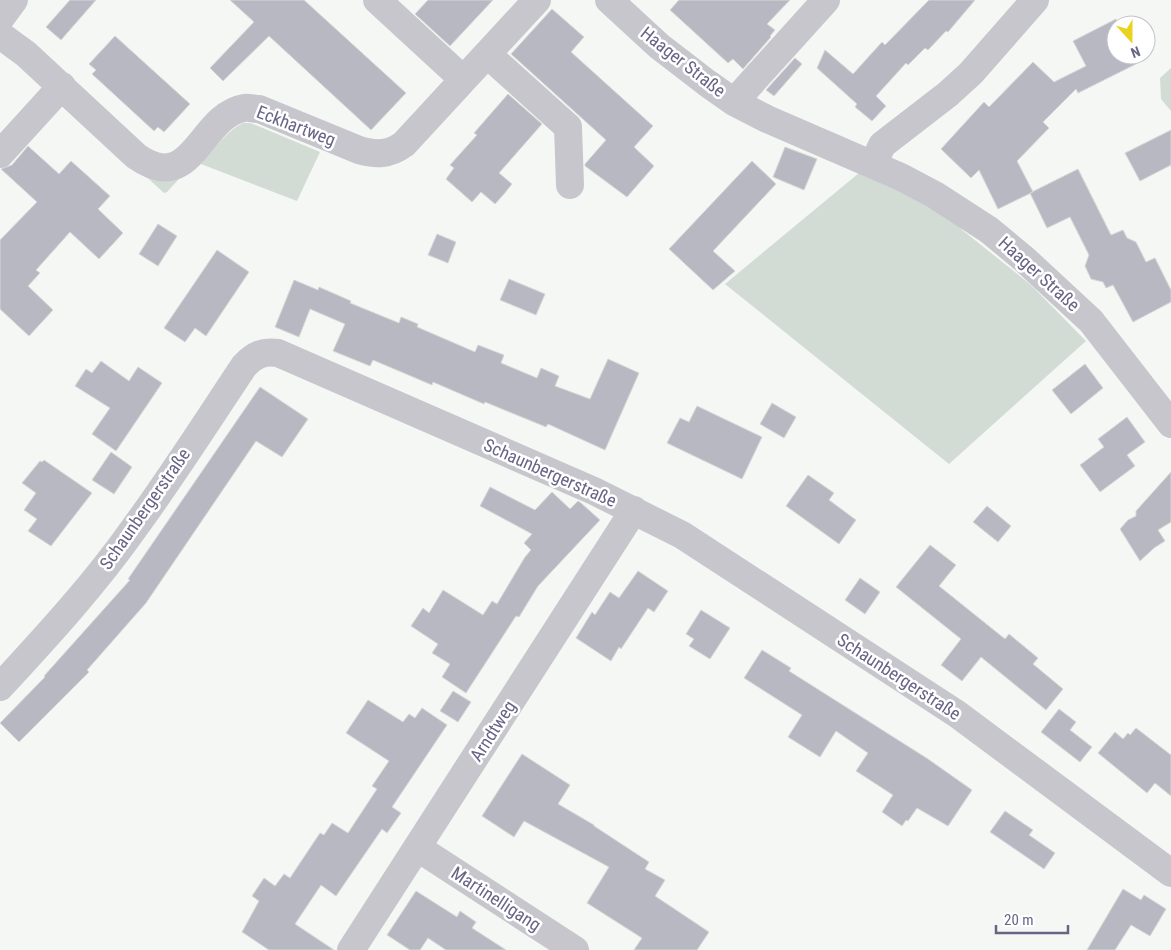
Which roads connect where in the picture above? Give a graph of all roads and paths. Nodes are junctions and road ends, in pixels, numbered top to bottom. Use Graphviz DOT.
graph roads {
  1 [pos="14,0"];
  2 [pos="377,0"];
  3 [pos="537,0"];
  4 [pos="609,0"];
  5 [pos="826,0"];
  6 [pos="1035,0"];
  7 [pos="0,18"];
  8 [pos="0,35"];
  9 [pos="487,54"];
  10 [pos="453,70"];
  11 [pos="62,86"];
  12 [pos="734,102"];
  13 [pos="0,154"];
  14 [pos="872,165"];
  15 [pos="570,186"];
  16 [pos="1171,424"];
  17 [pos="634,510"];
  18 [pos="0,687"];
  19 [pos="418,848"];
  20 [pos="1171,873"];
  21 [pos="352,950"];
  22 [pos="575,950"];
  1 -- 7 [label="street"];
  2 -- 10 [label="street"];
  3 -- 9 [label="street, Eckhartweg"];
  4 -- 12 [label="street, Haager Straße"];
  5 -- 12 [label="street"];
  6 -- 14 [label="street"];
  8 -- 11 [label="street, Eckhartweg"];
  9 -- 11 [label="street, Eckhartweg"];
  9 -- 15 [label="street"];
  11 -- 13 [label="street"];
  12 -- 14 [label="street, Haager Straße"];
  14 -- 16 [label="street, Haager Straße"];
  17 -- 18 [label="street, Schaunbergerstraße"];
  17 -- 19 [label="street, Arndtweg"];
  17 -- 20 [label="street, Schaunbergerstraße"];
  19 -- 21 [label="street, Arndtweg"];
  19 -- 22 [label="street, Martinelligang"];
}
